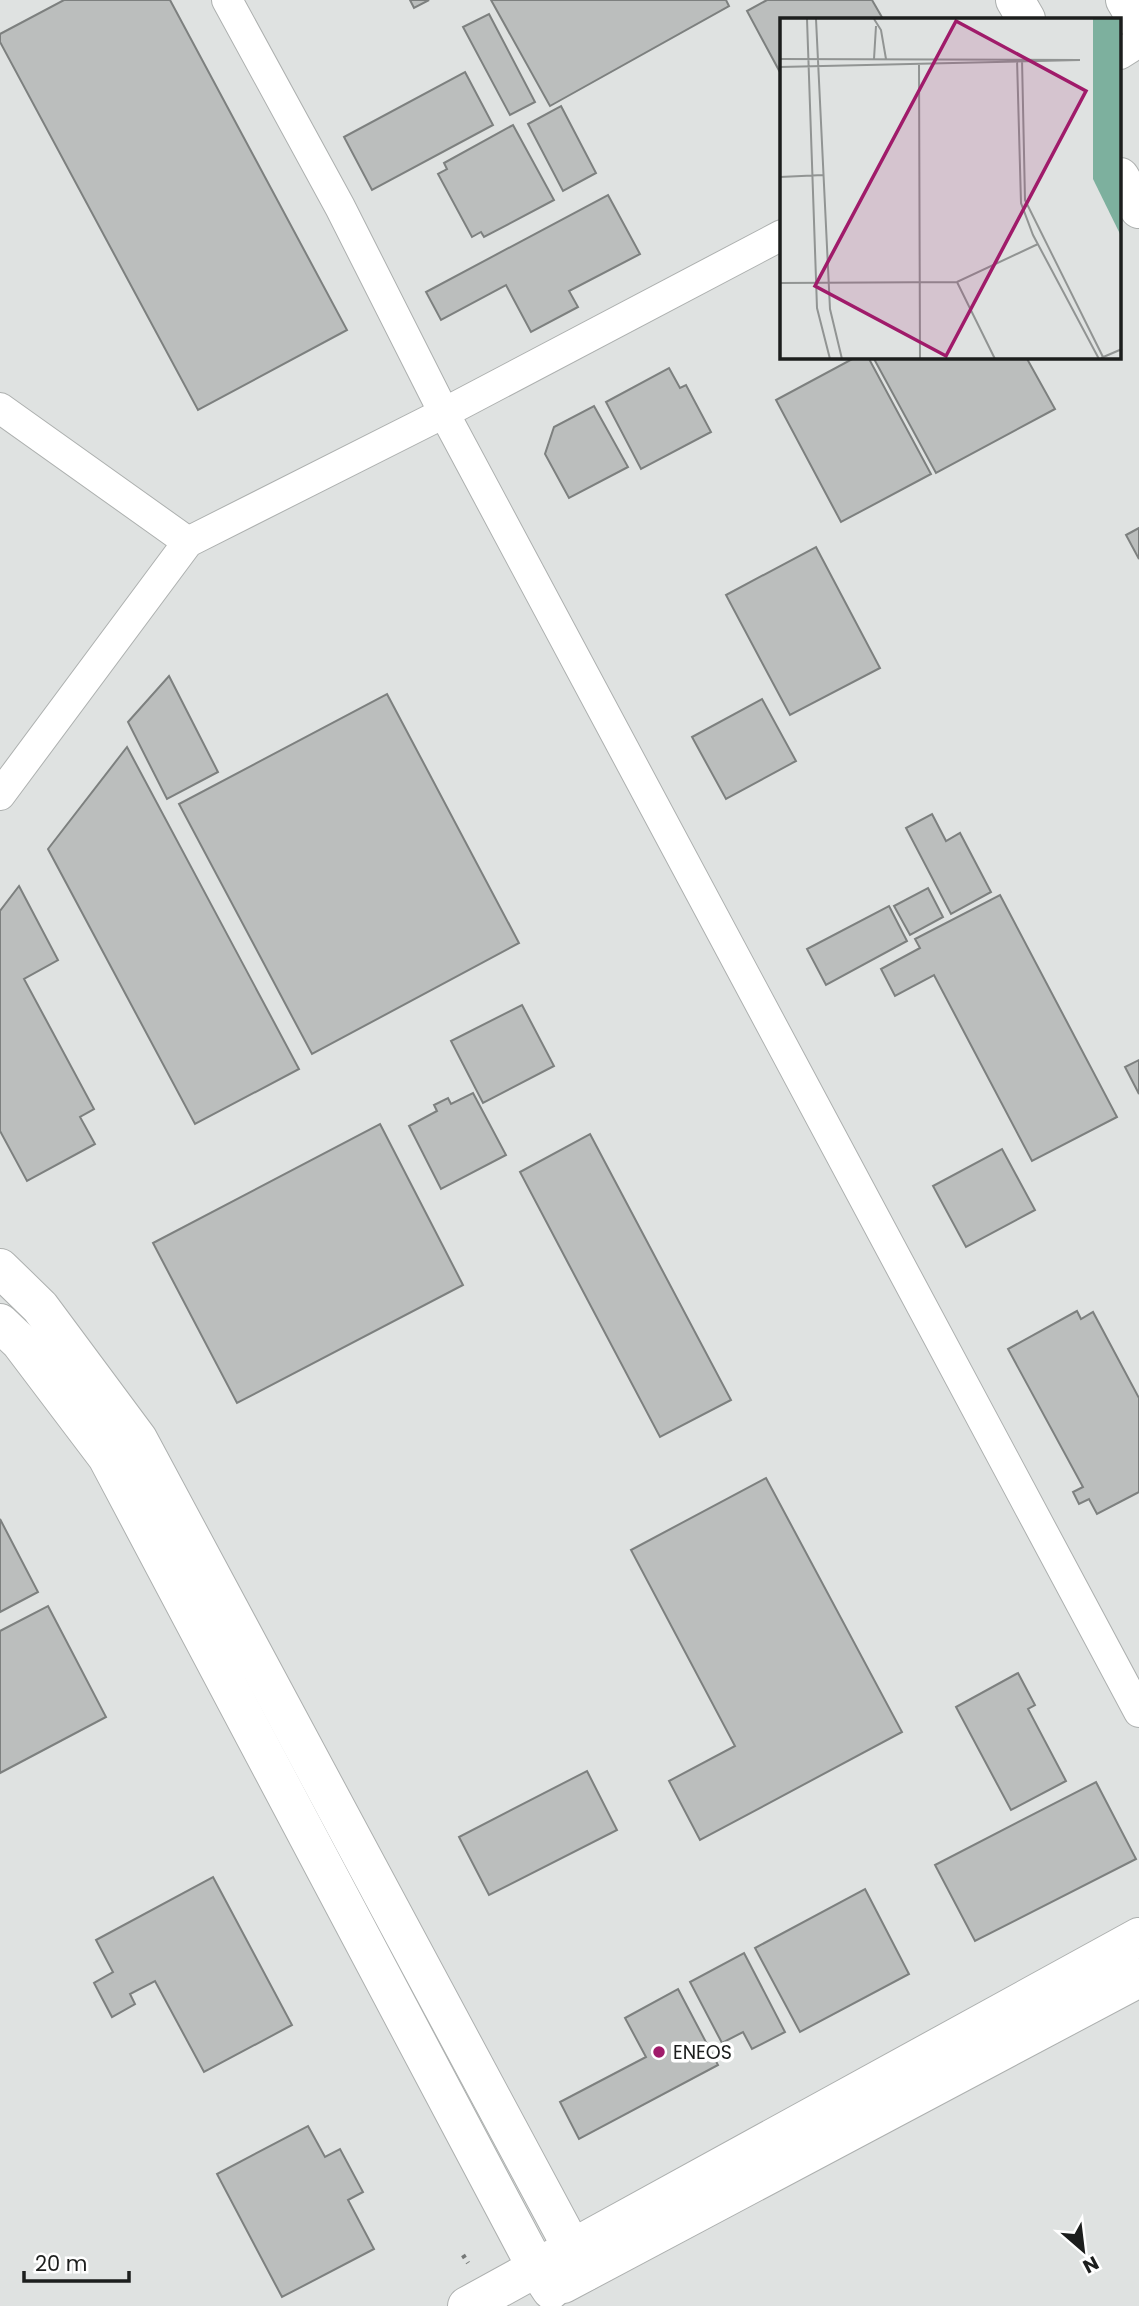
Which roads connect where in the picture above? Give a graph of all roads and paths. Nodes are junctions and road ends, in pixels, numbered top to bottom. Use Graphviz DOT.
graph roads {
  1 [pos="227,0"];
  2 [pos="1015,0"];
  3 [pos="1125,0"];
  4 [pos="1025,18"];
  5 [pos="1139,24"];
  6 [pos="1139,42"];
  7 [pos="1122,53"];
  8 [pos="1122,180"];
  9 [pos="1139,209"];
  10 [pos="780,236"];
  11 [pos="0,408"];
  12 [pos="444,413"];
  13 [pos="188,542"];
  14 [pos="0,795"];
  15 [pos="0,1268"];
  16 [pos="0,1323"];
  17 [pos="1139,1712"];
  18 [pos="1139,1937"];
  19 [pos="1139,1978"];
  20 [pos="579,2259"];
  21 [pos="537,2288"];
  22 [pos="467,2306"];
  1 -- 12 [label="street"];
  2 -- 4 [label="street"];
  3 -- 5 [label="street"];
  6 -- 7 [label="street"];
  8 -- 9 [label="street"];
  10 -- 12 [label="street"];
  11 -- 13 [label="street"];
  12 -- 13 [label="street"];
  12 -- 17 [label="street"];
  13 -- 14 [label="street"];
  15 -- 20 [label="street"];
  16 -- 21 [label="street"];
  18 -- 20 [label="street"];
  19 -- 20 [label="street"];
  20 -- 21 [label="street"];
  21 -- 22 [label="street"];
}
